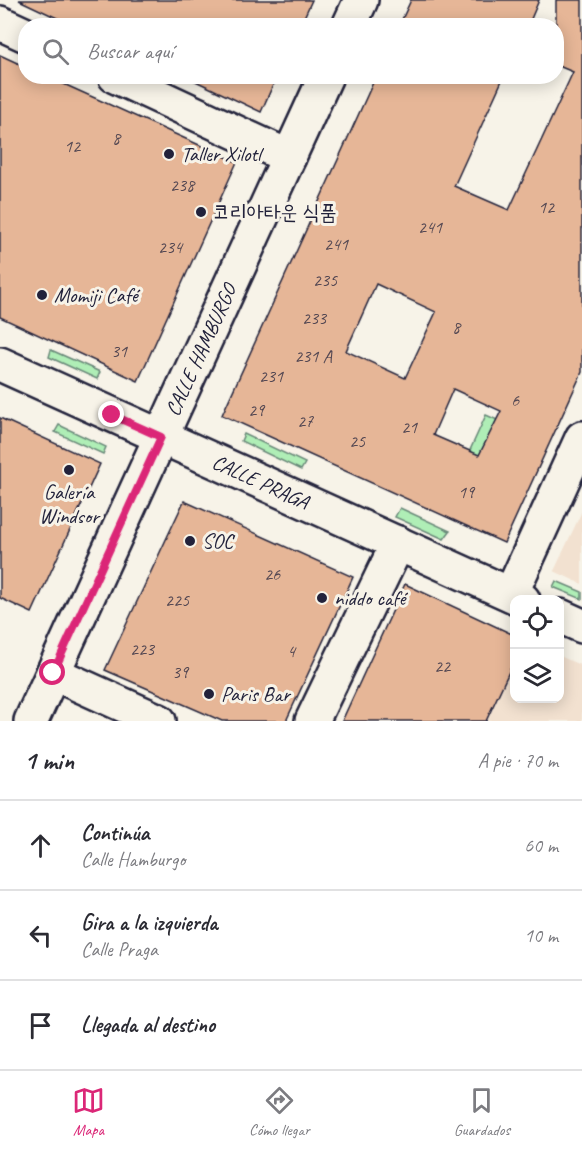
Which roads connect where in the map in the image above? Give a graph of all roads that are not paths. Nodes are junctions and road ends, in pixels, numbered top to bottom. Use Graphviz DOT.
graph roads {
  1 [pos="360,0"];
  2 [pos="352,18"];
  3 [pos="0,23"];
  4 [pos="18,31"];
  5 [pos="131,84"];
  6 [pos="322,84"];
  7 [pos="289,158"];
  8 [pos="0,364"];
  9 [pos="161,437"];
  10 [pos="582,438"];
  11 [pos="398,543"];
  12 [pos="513,595"];
  13 [pos="518,595"];
  14 [pos="564,618"];
  15 [pos="582,626"];
  16 [pos="53,673"];
  17 [pos="31,721"];
  18 [pos="159,721"];
  19 [pos="312,721"];
  1 -- 2 [label="street"];
  3 -- 4 [label="street"];
  5 -- 7 [label="street"];
  6 -- 7 [label="street, CALLE HAMBURGO"];
  7 -- 9 [label="street, CALLE HAMBURGO"];
  8 -- 9 [label="street, CALLE PRAGA"];
  9 -- 11 [label="street, CALLE PRAGA"];
  9 -- 16 [label="street, CALLE HAMBURGO"];
  10 -- 13 [label="street"];
  11 -- 12 [label="street, CALLE PRAGA"];
  11 -- 19 [label="street"];
  14 -- 15 [label="street"];
  16 -- 17 [label="street, CALLE HAMBURGO"];
  16 -- 18 [label="street"];
}
